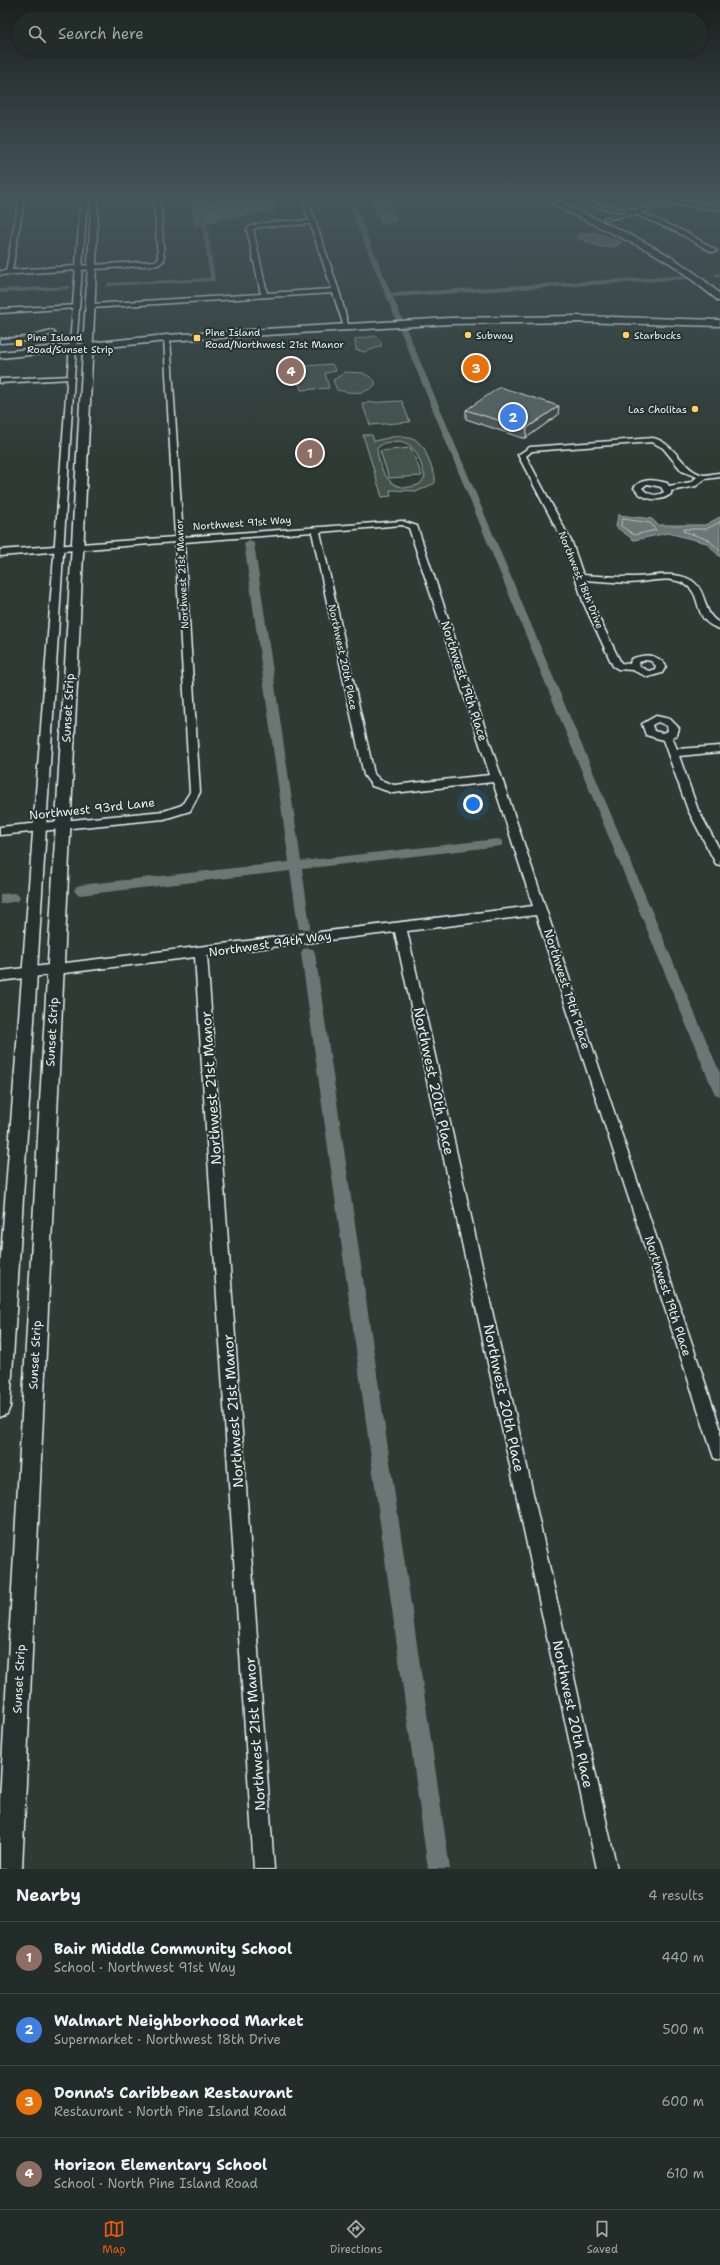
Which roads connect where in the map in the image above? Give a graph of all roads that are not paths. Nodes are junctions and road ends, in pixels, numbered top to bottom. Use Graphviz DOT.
graph roads {
  1 [pos="79,281"];
  2 [pos="91,281"];
  3 [pos="261,281"];
  4 [pos="333,281"];
  5 [pos="709,281"];
  6 [pos="336,291"];
  7 [pos="264,295"];
  8 [pos="720,299"];
  9 [pos="77,306"];
  10 [pos="91,306"];
  11 [pos="0,311"];
  12 [pos="720,316"];
  13 [pos="416,320"];
  14 [pos="720,323"];
  15 [pos="346,324"];
  16 [pos="52,333"];
  17 [pos="167,338"];
  18 [pos="0,341"];
  19 [pos="88,341"];
  20 [pos="73,343"];
  21 [pos="0,347"];
  22 [pos="0,355"];
  23 [pos="70,377"];
  24 [pos="0,382"];
  25 [pos="720,475"];
  26 [pos="703,477"];
  27 [pos="668,489"];
  28 [pos="413,526"];
  29 [pos="315,529"];
  30 [pos="180,539"];
  31 [pos="76,547"];
  32 [pos="59,548"];
  33 [pos="0,553"];
  34 [pos="580,577"];
  35 [pos="720,626"];
  36 [pos="634,666"];
  37 [pos="667,737"];
  38 [pos="720,749"];
  39 [pos="673,753"];
  40 [pos="496,778"];
  41 [pos="186,808"];
  42 [pos="62,825"];
  43 [pos="40,827"];
  44 [pos="0,831"];
  45 [pos="720,860"];
  46 [pos="541,910"];
  47 [pos="400,927"];
  48 [pos="202,953"];
  49 [pos="55,970"];
  50 [pos="30,972"];
  51 [pos="0,976"];
  52 [pos="0,1407"];
  53 [pos="720,1452"];
  54 [pos="10,1869"];
  55 [pos="264,1869"];
  56 [pos="607,1869"];
  1 -- 9 [label="street, Sunset Strip"];
  2 -- 10 [label="street, Sunset Strip"];
  3 -- 7 [label="street"];
  4 -- 6 [label="street"];
  5 -- 8 [label="highway"];
  6 -- 7 [label="street"];
  6 -- 15 [label="street"];
  7 -- 10 [label="street"];
  9 -- 11 [label="street"];
  9 -- 20 [label="street, Sunset Strip"];
  10 -- 19 [label="street, Sunset Strip"];
  12 -- 13 [label="main road"];
  13 -- 14 [label="main road"];
  13 -- 15 [label="main road"];
  15 -- 17 [label="main road"];
  15 -- 19 [label="main road"];
  16 -- 18 [label="street"];
  17 -- 19 [label="main road"];
  17 -- 30 [label="street, Northwest 21st Manor"];
  19 -- 20 [label="main road"];
  19 -- 31 [label="street, Sunset Strip"];
  20 -- 21 [label="main road"];
  20 -- 22 [label="main road"];
  20 -- 23 [label="street, Sunset Strip"];
  23 -- 24 [label="street"];
  23 -- 32 [label="street, Sunset Strip"];
  25 -- 26 [label="street"];
  26 -- 27 [label="street"];
  26 -- 34 [label="street, Northwest 18th Drive"];
  28 -- 29 [label="street, Northwest 91st Way"];
  28 -- 40 [label="street, Northwest 19th Place"];
  29 -- 30 [label="street, Northwest 91st Way"];
  29 -- 40 [label="street, Northwest 20th Place"];
  30 -- 31 [label="street, Northwest 91st Way"];
  30 -- 41 [label="street, Northwest 21st Manor"];
  31 -- 32 [label="street, Northwest 91st Way"];
  31 -- 42 [label="street, Sunset Strip"];
  32 -- 33 [label="street, Northwest 91st Way"];
  32 -- 43 [label="street, Sunset Strip"];
  34 -- 35 [label="street"];
  34 -- 36 [label="street, Northwest 18th Drive"];
  37 -- 39 [label="street"];
  38 -- 39 [label="street"];
  39 -- 45 [label="street"];
  40 -- 46 [label="street, Northwest 19th Place"];
  41 -- 42 [label="street, Northwest 93rd Lane"];
  42 -- 43 [label="street, Northwest 93rd Lane"];
  42 -- 49 [label="street, Sunset Strip"];
  43 -- 44 [label="street, Northwest 93rd Lane"];
  43 -- 50 [label="street, Sunset Strip"];
  46 -- 47 [label="street, Northwest 94th Way"];
  46 -- 53 [label="street, Northwest 19th Place"];
  47 -- 48 [label="street, Northwest 94th Way"];
  47 -- 56 [label="street, Northwest 20th Place"];
  48 -- 49 [label="street, Northwest 94th Way"];
  48 -- 55 [label="street, Northwest 21st Manor"];
  49 -- 50 [label="street, Northwest 94th Way"];
  49 -- 54 [label="street, Sunset Strip"];
  50 -- 51 [label="street, Northwest 94th Way"];
  50 -- 52 [label="street, Sunset Strip"];
}
